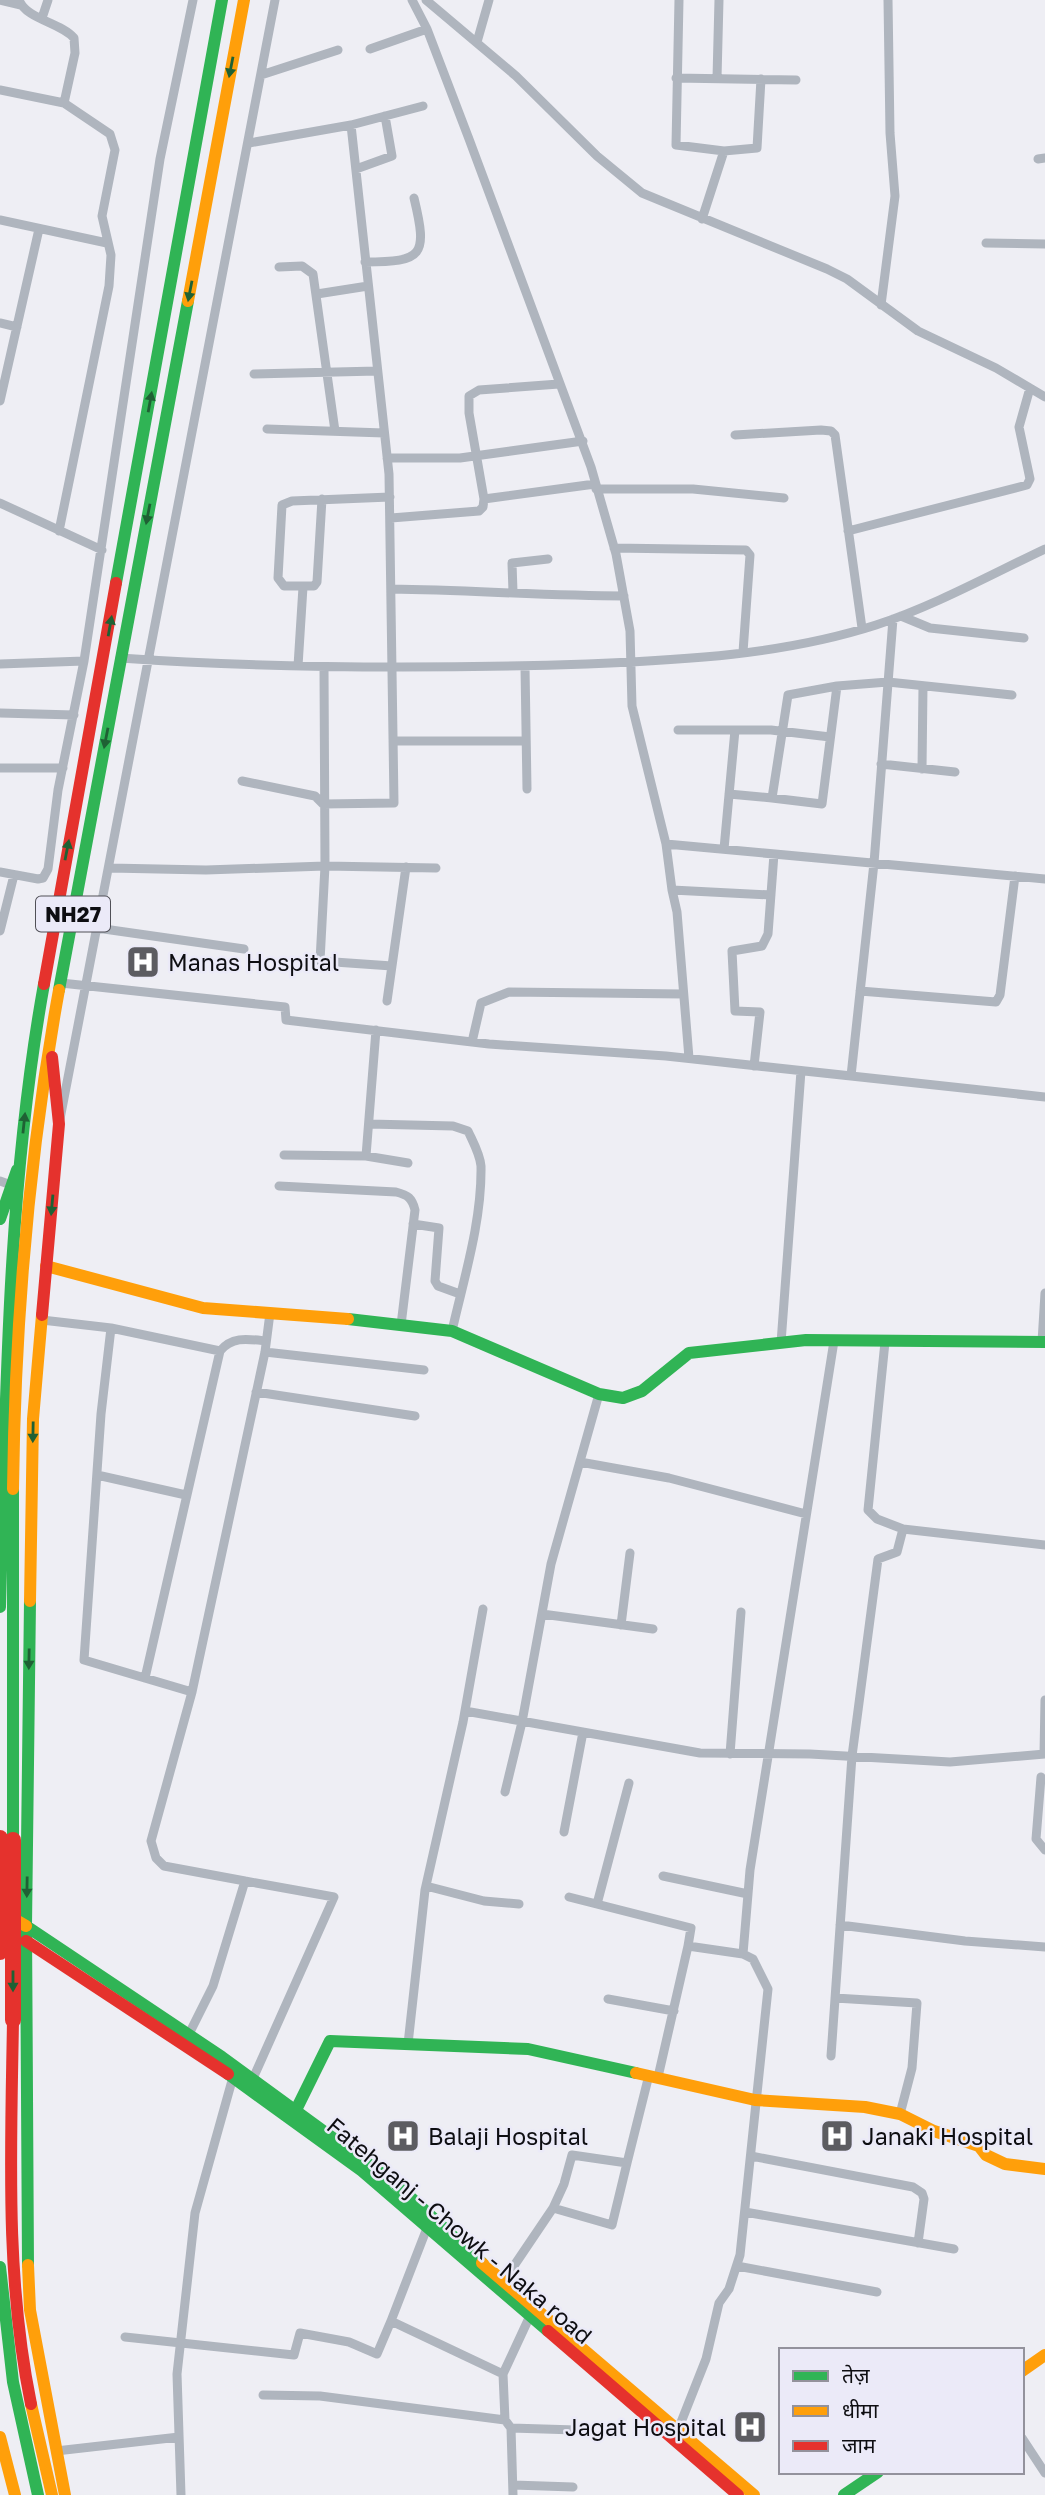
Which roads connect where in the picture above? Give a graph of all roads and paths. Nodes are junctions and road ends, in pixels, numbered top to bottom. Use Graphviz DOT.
graph roads {
  1 [pos="0,0"];
  2 [pos="48,0"];
  3 [pos="193,0"];
  4 [pos="222,0"];
  5 [pos="244,0"];
  6 [pos="275,0"];
  7 [pos="412,0"];
  8 [pos="426,0"];
  9 [pos="489,0"];
  10 [pos="679,0"];
  11 [pos="719,0"];
  12 [pos="888,0"];
  13 [pos="20,2"];
  14 [pos="42,18"];
  15 [pos="427,29"];
  16 [pos="477,43"];
  17 [pos="370,49"];
  18 [pos="338,50"];
  19 [pos="261,75"];
  20 [pos="676,78"];
  21 [pos="717,78"];
  22 [pos="761,79"];
  23 [pos="796,80"];
  24 [pos="0,93"];
  25 [pos="64,103"];
  26 [pos="423,106"];
  27 [pos="386,116"];
  28 [pos="351,125"];
  29 [pos="248,143"];
  30 [pos="724,151"];
  31 [pos="356,169"];
  32 [pos="414,198"];
  33 [pos="702,219"];
  34 [pos="0,220"];
  35 [pos="39,229"];
  36 [pos="107,243"];
  37 [pos="986,243"];
  38 [pos="1045,244"];
  39 [pos="365,262"];
  40 [pos="279,267"];
  41 [pos="368,286"];
  42 [pos="317,294"];
  43 [pos="881,305"];
  44 [pos="0,323"];
  45 [pos="17,327"];
  46 [pos="377,370"];
  47 [pos="326,371"];
  48 [pos="254,374"];
  49 [pos="559,384"];
  50 [pos="1030,388"];
  51 [pos="1045,397"];
  52 [pos="0,401"];
  53 [pos="267,429"];
  54 [pos="335,431"];
  55 [pos="384,433"];
  56 [pos="734,435"];
  57 [pos="583,441"];
  58 [pos="476,456"];
  59 [pos="387,458"];
  60 [pos="596,487"];
  61 [pos="390,497"];
  62 [pos="784,498"];
  63 [pos="321,499"];
  64 [pos="484,499"];
  65 [pos="0,503"];
  66 [pos="391,518"];
  67 [pos="59,531"];
  68 [pos="848,531"];
  69 [pos="614,548"];
  70 [pos="1045,549"];
  71 [pos="102,550"];
  72 [pos="548,559"];
  73 [pos="303,587"];
  74 [pos="392,589"];
  75 [pos="513,592"];
  76 [pos="624,596"];
  77 [pos="897,617"];
  78 [pos="862,628"];
  79 [pos="1024,638"];
  80 [pos="743,652"];
  81 [pos="120,658"];
  82 [pos="150,660"];
  83 [pos="85,661"];
  84 [pos="0,664"];
  85 [pos="632,664"];
  86 [pos="298,666"];
  87 [pos="324,667"];
  88 [pos="525,667"];
  89 [pos="393,668"];
  90 [pos="888,682"];
  91 [pos="837,686"];
  92 [pos="923,686"];
  93 [pos="1012,695"];
  94 [pos="0,713"];
  95 [pos="74,715"];
  96 [pos="678,730"];
  97 [pos="735,730"];
  98 [pos="783,731"];
  99 [pos="830,737"];
  100 [pos="393,741"];
  101 [pos="524,741"];
  102 [pos="881,764"];
  103 [pos="0,768"];
  104 [pos="63,768"];
  105 [pos="922,769"];
  106 [pos="955,772"];
  107 [pos="242,781"];
  108 [pos="527,789"];
  109 [pos="729,794"];
  110 [pos="772,798"];
  111 [pos="323,804"];
  112 [pos="666,844"];
  113 [pos="724,849"];
  114 [pos="774,854"];
  115 [pos="874,863"];
  116 [pos="325,866"];
  117 [pos="406,867"];
  118 [pos="110,868"];
  119 [pos="436,868"];
  120 [pos="0,872"];
  121 [pos="14,875"];
  122 [pos="1015,876"];
  123 [pos="43,877"];
  124 [pos="1045,879"];
  125 [pos="61,882"];
  126 [pos="672,890"];
  127 [pos="771,894"];
  128 [pos="97,928"];
  129 [pos="0,931"];
  130 [pos="244,949"];
  131 [pos="392,966"];
  132 [pos="61,983"];
  133 [pos="85,987"];
  134 [pos="860,991"];
  135 [pos="683,994"];
  136 [pos="387,1001"];
  137 [pos="376,1030"];
  138 [pos="50,1040"];
  139 [pos="472,1041"];
  140 [pos="689,1058"];
  141 [pos="754,1066"];
  142 [pos="801,1071"];
  143 [pos="851,1076"];
  144 [pos="1045,1097"];
  145 [pos="369,1124"];
  146 [pos="59,1125"];
  147 [pos="285,1154"];
  148 [pos="366,1156"];
  149 [pos="20,1159"];
  150 [pos="408,1163"];
  151 [pos="6,1183"];
  152 [pos="279,1186"];
  153 [pos="0,1219"];
  154 [pos="413,1224"];
  155 [pos="46,1266"];
  156 [pos="1045,1293"];
  157 [pos="460,1294"];
  158 [pos="270,1313"];
  159 [pos="42,1320"];
  160 [pos="401,1325"];
  161 [pos="111,1328"];
  162 [pos="452,1331"];
  163 [pos="266,1341"];
  164 [pos="834,1341"];
  165 [pos="886,1342"];
  166 [pos="1043,1342"];
  167 [pos="781,1343"];
  168 [pos="220,1351"];
  169 [pos="265,1352"];
  170 [pos="424,1370"];
  171 [pos="256,1392"];
  172 [pos="599,1394"];
  173 [pos="415,1416"];
  174 [pos="580,1462"];
  175 [pos="97,1475"];
  176 [pos="186,1495"];
  177 [pos="806,1514"];
  178 [pos="903,1529"];
  179 [pos="1045,1545"];
  180 [pos="630,1553"];
  181 [pos="0,1607"];
  182 [pos="483,1609"];
  183 [pos="741,1612"];
  184 [pos="542,1614"];
  185 [pos="621,1625"];
  186 [pos="653,1629"];
  187 [pos="145,1678"];
  188 [pos="192,1692"];
  189 [pos="1045,1700"];
  190 [pos="465,1711"];
  191 [pos="522,1722"];
  192 [pos="583,1732"];
  193 [pos="730,1754"];
  194 [pos="769,1754"];
  195 [pos="1045,1754"];
  196 [pos="852,1756"];
  197 [pos="1041,1777"];
  198 [pos="629,1783"];
  199 [pos="505,1792"];
  200 [pos="0,1828"];
  201 [pos="564,1832"];
  202 [pos="7,1839"];
  203 [pos="1045,1850"];
  204 [pos="663,1876"];
  205 [pos="245,1881"];
  206 [pos="426,1886"];
  207 [pos="748,1894"];
  208 [pos="569,1897"];
  209 [pos="519,1904"];
  210 [pos="597,1904"];
  211 [pos="0,1910"];
  212 [pos="0,1924"];
  213 [pos="840,1925"];
  214 [pos="26,1933"];
  215 [pos="688,1946"];
  216 [pos="1045,1947"];
  217 [pos="0,1952"];
  218 [pos="743,1954"];
  219 [pos="608,1998"];
  220 [pos="835,1998"];
  221 [pos="674,2011"];
  222 [pos="186,2039"];
  223 [pos="408,2044"];
  224 [pos="831,2056"];
  225 [pos="654,2076"];
  226 [pos="233,2077"];
  227 [pos="250,2083"];
  228 [pos="755,2100"];
  229 [pos="900,2114"];
  230 [pos="294,2115"];
  231 [pos="751,2156"];
  232 [pos="627,2163"];
  233 [pos="1045,2169"];
  234 [pos="553,2208"];
  235 [pos="745,2212"];
  236 [pos="427,2228"];
  237 [pos="918,2243"];
  238 [pos="954,2249"];
  239 [pos="737,2266"];
  240 [pos="0,2267"];
  241 [pos="503,2282"];
  242 [pos="877,2292"];
  243 [pos="529,2318"];
  244 [pos="391,2321"];
  245 [pos="125,2337"];
  246 [pos="181,2343"];
  247 [pos="1045,2355"];
  248 [pos="1024,2370"];
  249 [pos="503,2374"];
  250 [pos="263,2395"];
  251 [pos="508,2424"];
  252 [pos="576,2430"];
  253 [pos="677,2434"];
  254 [pos="0,2437"];
  255 [pos="179,2437"];
  256 [pos="1024,2441"];
  257 [pos="56,2451"];
  258 [pos="1045,2473"];
  259 [pos="875,2474"];
  260 [pos="573,2487"];
  261 [pos="513,2490"];
  262 [pos="15,2495"];
  263 [pos="38,2495"];
  264 [pos="52,2495"];
  265 [pos="65,2495"];
  266 [pos="181,2495"];
  267 [pos="738,2495"];
  268 [pos="754,2495"];
  269 [pos="844,2495"];
  1 -- 13 [label="street"];
  2 -- 14 [label="street"];
  3 -- 71 [label="street"];
  125 -- 4 [label="main road, NH27, one-way"];
  5 -- 81 [label="main road, NH27, one-way"];
  6 -- 19 [label="street"];
  7 -- 15 [label="street"];
  8 -- 16 [label="street"];
  9 -- 16 [label="street"];
  10 -- 20 [label="street"];
  11 -- 21 [label="street"];
  12 -- 43 [label="street"];
  13 -- 14 [label="street"];
  14 -- 25 [label="street"];
  15 -- 17 [label="street"];
  15 -- 49 [label="street"];
  16 -- 33 [label="street"];
  18 -- 19 [label="street"];
  19 -- 29 [label="street"];
  20 -- 21 [label="street"];
  20 -- 30 [label="street"];
  21 -- 22 [label="street"];
  22 -- 23 [label="street"];
  22 -- 30 [label="street"];
  24 -- 25 [label="street"];
  25 -- 36 [label="street"];
  26 -- 27 [label="street"];
  27 -- 28 [label="street"];
  27 -- 31 [label="street"];
  28 -- 29 [label="street"];
  28 -- 31 [label="street"];
  29 -- 82 [label="street"];
  30 -- 33 [label="street"];
  31 -- 39 [label="street"];
  32 -- 39 [label="street"];
  33 -- 43 [label="street"];
  34 -- 35 [label="street"];
  35 -- 36 [label="street"];
  35 -- 45 [label="street"];
  36 -- 67 [label="street"];
  37 -- 38 [label="street"];
  39 -- 41 [label="street"];
  40 -- 42 [label="street"];
  41 -- 42 [label="street"];
  41 -- 46 [label="street"];
  42 -- 47 [label="street"];
  43 -- 50 [label="street"];
  44 -- 45 [label="street"];
  45 -- 52 [label="street"];
  46 -- 47 [label="street"];
  46 -- 55 [label="street"];
  47 -- 48 [label="street"];
  47 -- 54 [label="street"];
  49 -- 57 [label="street"];
  49 -- 58 [label="street"];
  50 -- 51 [label="street"];
  50 -- 68 [label="street"];
  53 -- 54 [label="street"];
  54 -- 55 [label="street"];
  55 -- 59 [label="street"];
  56 -- 68 [label="street"];
  57 -- 58 [label="street"];
  57 -- 60 [label="street"];
  58 -- 59 [label="street"];
  58 -- 64 [label="street"];
  59 -- 61 [label="street"];
  60 -- 62 [label="street"];
  60 -- 64 [label="street"];
  60 -- 69 [label="street"];
  61 -- 63 [label="street"];
  61 -- 66 [label="street"];
  63 -- 73 [label="street"];
  63 -- 73 [label="street"];
  64 -- 66 [label="street"];
  65 -- 67 [label="street"];
  66 -- 74 [label="street"];
  67 -- 71 [label="street"];
  68 -- 78 [label="street"];
  69 -- 76 [label="street"];
  69 -- 80 [label="street"];
  70 -- 77 [label="street"];
  71 -- 83 [label="street"];
  72 -- 75 [label="street"];
  73 -- 86 [label="street"];
  74 -- 75 [label="street"];
  74 -- 89 [label="street"];
  75 -- 76 [label="street"];
  76 -- 85 [label="street"];
  77 -- 78 [label="street"];
  77 -- 79 [label="street"];
  77 -- 90 [label="street"];
  78 -- 80 [label="street"];
  80 -- 85 [label="street"];
  81 -- 82 [label="street"];
  81 -- 132 [label="main road, NH27, one-way"];
  82 -- 86 [label="street"];
  82 -- 118 [label="street"];
  83 -- 84 [label="street"];
  83 -- 95 [label="street"];
  85 -- 88 [label="street"];
  85 -- 112 [label="street"];
  86 -- 87 [label="street"];
  87 -- 89 [label="street"];
  87 -- 111 [label="street"];
  88 -- 89 [label="street"];
  88 -- 101 [label="street"];
  89 -- 100 [label="street"];
  90 -- 91 [label="street"];
  90 -- 92 [label="street"];
  90 -- 102 [label="street"];
  91 -- 98 [label="street"];
  91 -- 99 [label="street"];
  92 -- 93 [label="street"];
  92 -- 105 [label="street"];
  94 -- 95 [label="street"];
  95 -- 104 [label="street"];
  96 -- 97 [label="street"];
  97 -- 98 [label="street"];
  97 -- 109 [label="street"];
  98 -- 99 [label="street"];
  98 -- 110 [label="street"];
  99 -- 110 [label="street"];
  100 -- 101 [label="street"];
  100 -- 111 [label="street"];
  101 -- 108 [label="street"];
  102 -- 105 [label="street"];
  102 -- 115 [label="street"];
  103 -- 104 [label="street"];
  104 -- 123 [label="street"];
  105 -- 106 [label="street"];
  107 -- 111 [label="street"];
  109 -- 110 [label="street"];
  109 -- 113 [label="street"];
  111 -- 116 [label="street"];
  112 -- 113 [label="street"];
  112 -- 126 [label="street"];
  113 -- 114 [label="street"];
  114 -- 115 [label="street"];
  114 -- 127 [label="street"];
  115 -- 122 [label="street"];
  115 -- 134 [label="street"];
  116 -- 117 [label="street"];
  116 -- 118 [label="street"];
  116 -- 131 [label="street"];
  117 -- 119 [label="street"];
  117 -- 131 [label="street"];
  118 -- 128 [label="street"];
  120 -- 121 [label="street"];
  121 -- 123 [label="street"];
  121 -- 129 [label="street"];
  122 -- 124 [label="street"];
  122 -- 134 [label="street"];
  123 -- 125 [label="street"];
  149 -- 125 [label="main road, NH27, one-way"];
  126 -- 127 [label="street"];
  126 -- 135 [label="street"];
  127 -- 141 [label="street"];
  128 -- 130 [label="street"];
  128 -- 133 [label="street"];
  131 -- 136 [label="street"];
  132 -- 133 [label="street"];
  132 -- 138 [label="main road, NH27"];
  133 -- 137 [label="street"];
  133 -- 146 [label="street"];
  134 -- 143 [label="street"];
  135 -- 139 [label="street"];
  135 -- 140 [label="street"];
  137 -- 139 [label="street"];
  137 -- 145 [label="street"];
  138 -- 146 [label="main road"];
  138 -- 202 [label="main road, NH27"];
  139 -- 140 [label="street"];
  140 -- 141 [label="street"];
  141 -- 142 [label="street"];
  142 -- 143 [label="street"];
  142 -- 167 [label="street"];
  143 -- 144 [label="street"];
  145 -- 148 [label="street"];
  145 -- 157 [label="street"];
  146 -- 155 [label="main road, one-way"];
  147 -- 148 [label="street"];
  148 -- 150 [label="street"];
  149 -- 151 [label="main road"];
  149 -- 181 [label="main road, NH27"];
  151 -- 153 [label="main road"];
  152 -- 154 [label="street"];
  154 -- 157 [label="street"];
  154 -- 160 [label="street"];
  155 -- 158 [label="main road"];
  155 -- 159 [label="main road"];
  156 -- 166 [label="street"];
  157 -- 162 [label="street"];
  158 -- 160 [label="main road"];
  158 -- 163 [label="street"];
  159 -- 161 [label="street"];
  159 -- 214 [label="main road, one-way"];
  160 -- 162 [label="main road"];
  161 -- 168 [label="street"];
  161 -- 175 [label="street"];
  162 -- 172 [label="main road"];
  163 -- 168 [label="street"];
  163 -- 169 [label="street"];
  164 -- 165 [label="main road"];
  164 -- 167 [label="main road"];
  164 -- 177 [label="street"];
  165 -- 166 [label="main road"];
  165 -- 178 [label="street"];
  167 -- 172 [label="main road"];
  168 -- 176 [label="street"];
  169 -- 170 [label="street"];
  169 -- 171 [label="street"];
  171 -- 173 [label="street"];
  171 -- 188 [label="street"];
  172 -- 174 [label="street"];
  174 -- 177 [label="street"];
  174 -- 184 [label="street"];
  175 -- 176 [label="street"];
  175 -- 187 [label="street"];
  176 -- 187 [label="street"];
  177 -- 194 [label="street"];
  178 -- 179 [label="street"];
  178 -- 196 [label="street"];
  180 -- 185 [label="street"];
  182 -- 190 [label="street"];
  183 -- 193 [label="street"];
  184 -- 185 [label="street"];
  184 -- 191 [label="street"];
  185 -- 186 [label="street"];
  187 -- 188 [label="street"];
  188 -- 205 [label="street"];
  189 -- 195 [label="street"];
  190 -- 191 [label="street"];
  190 -- 206 [label="street"];
  191 -- 192 [label="street"];
  191 -- 199 [label="street"];
  192 -- 193 [label="street"];
  192 -- 201 [label="street"];
  193 -- 194 [label="street"];
  194 -- 196 [label="street"];
  194 -- 207 [label="street"];
  195 -- 196 [label="street"];
  196 -- 213 [label="street"];
  197 -- 203 [label="street"];
  198 -- 210 [label="street"];
  200 -- 202 [label="main road, NH27"];
  202 -- 217 [label="main road, NH27, bridge"];
  202 -- 264 [label="main road, NH27, one-way, bridge"];
  204 -- 207 [label="street"];
  205 -- 222 [label="street"];
  205 -- 227 [label="street"];
  206 -- 209 [label="street"];
  206 -- 223 [label="street"];
  207 -- 218 [label="street"];
  208 -- 210 [label="street"];
  210 -- 215 [label="street"];
  211 -- 214 [label="main road"];
  212 -- 214 [label="main road"];
  213 -- 216 [label="street"];
  213 -- 220 [label="street"];
  214 -- 222 [label="main road"];
  214 -- 257 [label="main road"];
  215 -- 218 [label="street"];
  215 -- 221 [label="street"];
  218 -- 228 [label="street"];
  219 -- 221 [label="street"];
  220 -- 224 [label="street"];
  220 -- 229 [label="street"];
  221 -- 225 [label="street"];
  222 -- 226 [label="main road"];
  222 -- 227 [label="main road"];
  223 -- 225 [label="main road"];
  223 -- 230 [label="main road"];
  225 -- 228 [label="main road"];
  225 -- 232 [label="street"];
  226 -- 227 [label="main road"];
  226 -- 246 [label="street"];
  227 -- 230 [label="main road"];
  228 -- 229 [label="main road"];
  228 -- 231 [label="street"];
  229 -- 233 [label="main road"];
  230 -- 236 [label="main road, Fatehganj - Chowk - Naka road"];
  230 -- 241 [label="main road"];
  231 -- 235 [label="street"];
  231 -- 237 [label="street"];
  232 -- 234 [label="street"];
  232 -- 234 [label="street"];
  234 -- 241 [label="street"];
  235 -- 237 [label="street"];
  235 -- 239 [label="street"];
  236 -- 243 [label="main road, Fatehganj - Chowk - Naka road"];
  236 -- 244 [label="street"];
  237 -- 238 [label="street"];
  239 -- 242 [label="street"];
  239 -- 253 [label="street"];
  240 -- 263 [label="main road"];
  241 -- 253 [label="main road"];
  243 -- 249 [label="street"];
  243 -- 253 [label="main road, Fatehganj - Chowk - Naka road"];
  244 -- 246 [label="street"];
  244 -- 249 [label="street"];
  245 -- 246 [label="street"];
  246 -- 255 [label="street"];
  247 -- 248 [label="main road"];
  249 -- 251 [label="street"];
  250 -- 251 [label="street"];
  251 -- 252 [label="street"];
  251 -- 261 [label="street"];
  253 -- 267 [label="main road, Fatehganj - Chowk - Naka road"];
  253 -- 268 [label="main road"];
  254 -- 262 [label="main road"];
  255 -- 257 [label="street"];
  255 -- 266 [label="street"];
  256 -- 258 [label="street"];
  257 -- 265 [label="main road"];
  259 -- 269 [label="main road"];
  260 -- 261 [label="street"];
}
